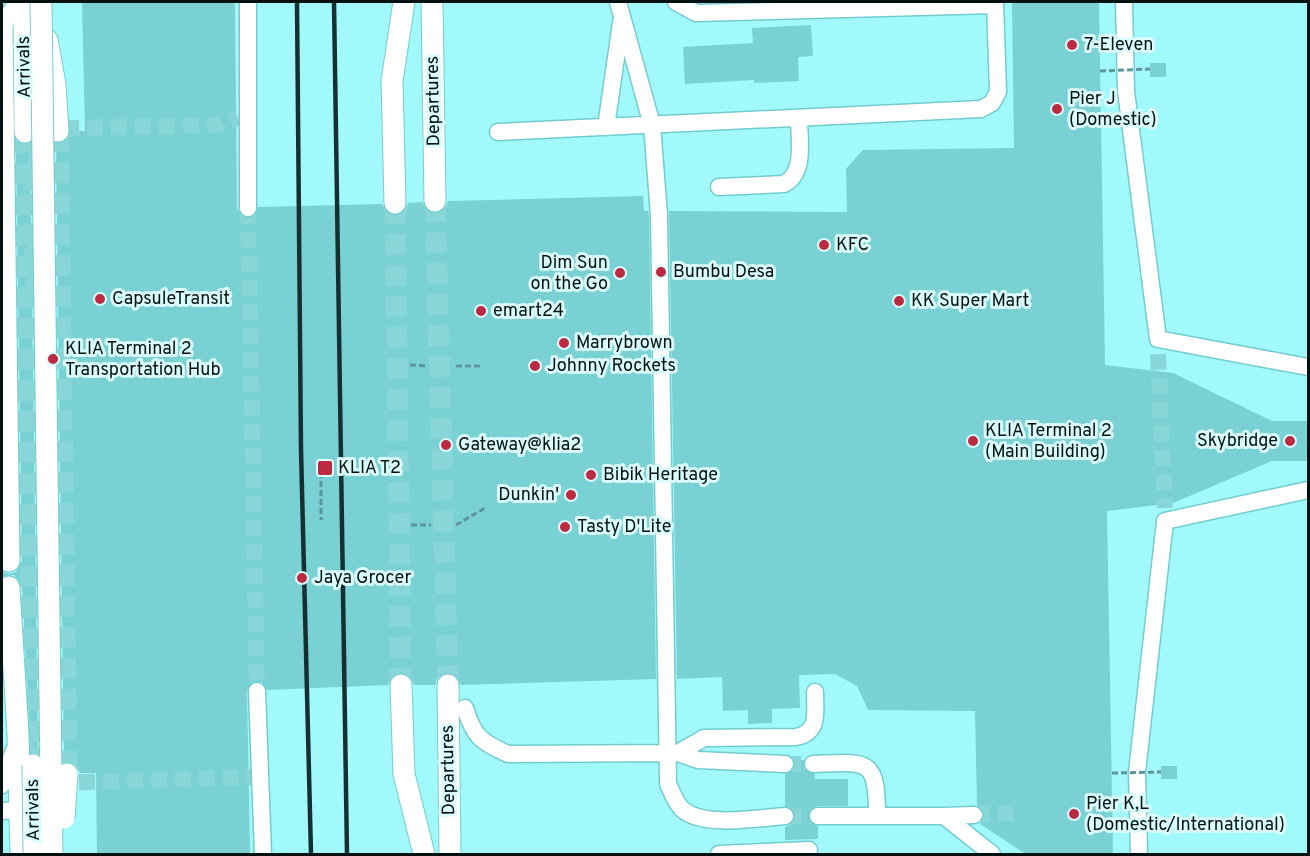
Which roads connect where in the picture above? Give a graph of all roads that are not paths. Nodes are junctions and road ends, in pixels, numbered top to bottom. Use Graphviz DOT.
graph roads {
  1 [pos="17,2"];
  2 [pos="24,2"];
  3 [pos="41,2"];
  4 [pos="248,2"];
  5 [pos="404,2"];
  6 [pos="432,2"];
  7 [pos="676,2"];
  8 [pos="1125,2"];
  9 [pos="995,3"];
  10 [pos="622,6"];
  11 [pos="2,24"];
  12 [pos="2,36"];
  13 [pos="799,118"];
  14 [pos="652,125"];
  15 [pos="2,126"];
  16 [pos="606,127"];
  17 [pos="58,131"];
  18 [pos="25,132"];
  19 [pos="498,132"];
  20 [pos="719,187"];
  21 [pos="435,201"];
  22 [pos="395,203"];
  23 [pos="249,207"];
  24 [pos="1308,367"];
  25 [pos="1308,490"];
  26 [pos="9,561"];
  27 [pos="9,587"];
  28 [pos="401,685"];
  29 [pos="448,685"];
  30 [pos="257,691"];
  31 [pos="815,692"];
  32 [pos="465,708"];
  33 [pos="672,753"];
  34 [pos="33,763"];
  35 [pos="785,764"];
  36 [pos="813,764"];
  37 [pos="67,774"];
  38 [pos="11,784"];
  39 [pos="11,811"];
  40 [pos="974,815"];
  41 [pos="785,816"];
  42 [pos="818,816"];
  43 [pos="877,816"];
  44 [pos="944,816"];
  45 [pos="809,850"];
  46 [pos="21,855"];
  47 [pos="34,855"];
  48 [pos="52,855"];
  49 [pos="58,855"];
  50 [pos="263,855"];
  51 [pos="424,855"];
  52 [pos="450,855"];
  53 [pos="718,855"];
  54 [pos="992,855"];
  55 [pos="1139,855"];
  1 -- 12 [label="lane"];
  2 -- 18 [label="main road, Arrivals"];
  3 -- 17 [label="main road, bridge"];
  3 -- 48 [label="main road, bridge"];
  4 -- 23 [label="lane"];
  5 -- 22 [label="main road"];
  6 -- 21 [label="main road, Departures"];
  7 -- 9 [label="lane"];
  8 -- 24 [label="lane"];
  9 -- 13 [label="lane"];
  10 -- 14 [label="lane"];
  10 -- 16 [label="lane"];
  11 -- 12 [label="main road"];
  12 -- 15 [label="main road"];
  13 -- 14 [label="lane"];
  13 -- 20 [label="lane"];
  14 -- 16 [label="lane"];
  14 -- 33 [label="lane"];
  15 -- 26 [label="main road"];
  16 -- 19 [label="lane"];
  25 -- 55 [label="lane"];
  27 -- 38 [label="main road"];
  28 -- 51 [label="main road"];
  29 -- 52 [label="main road, Departures"];
  30 -- 50 [label="lane"];
  31 -- 33 [label="lane"];
  32 -- 33 [label="lane"];
  33 -- 35 [label="lane"];
  33 -- 41 [label="lane"];
  34 -- 38 [label="lane"];
  34 -- 47 [label="main road, Arrivals, bridge"];
  36 -- 43 [label="lane"];
  37 -- 49 [label="main road, bridge"];
  38 -- 39 [label="main road"];
  39 -- 46 [label="main road"];
  40 -- 44 [label="lane"];
  42 -- 43 [label="lane"];
  43 -- 44 [label="lane"];
  44 -- 54 [label="lane"];
  45 -- 53 [label="lane"];
}
